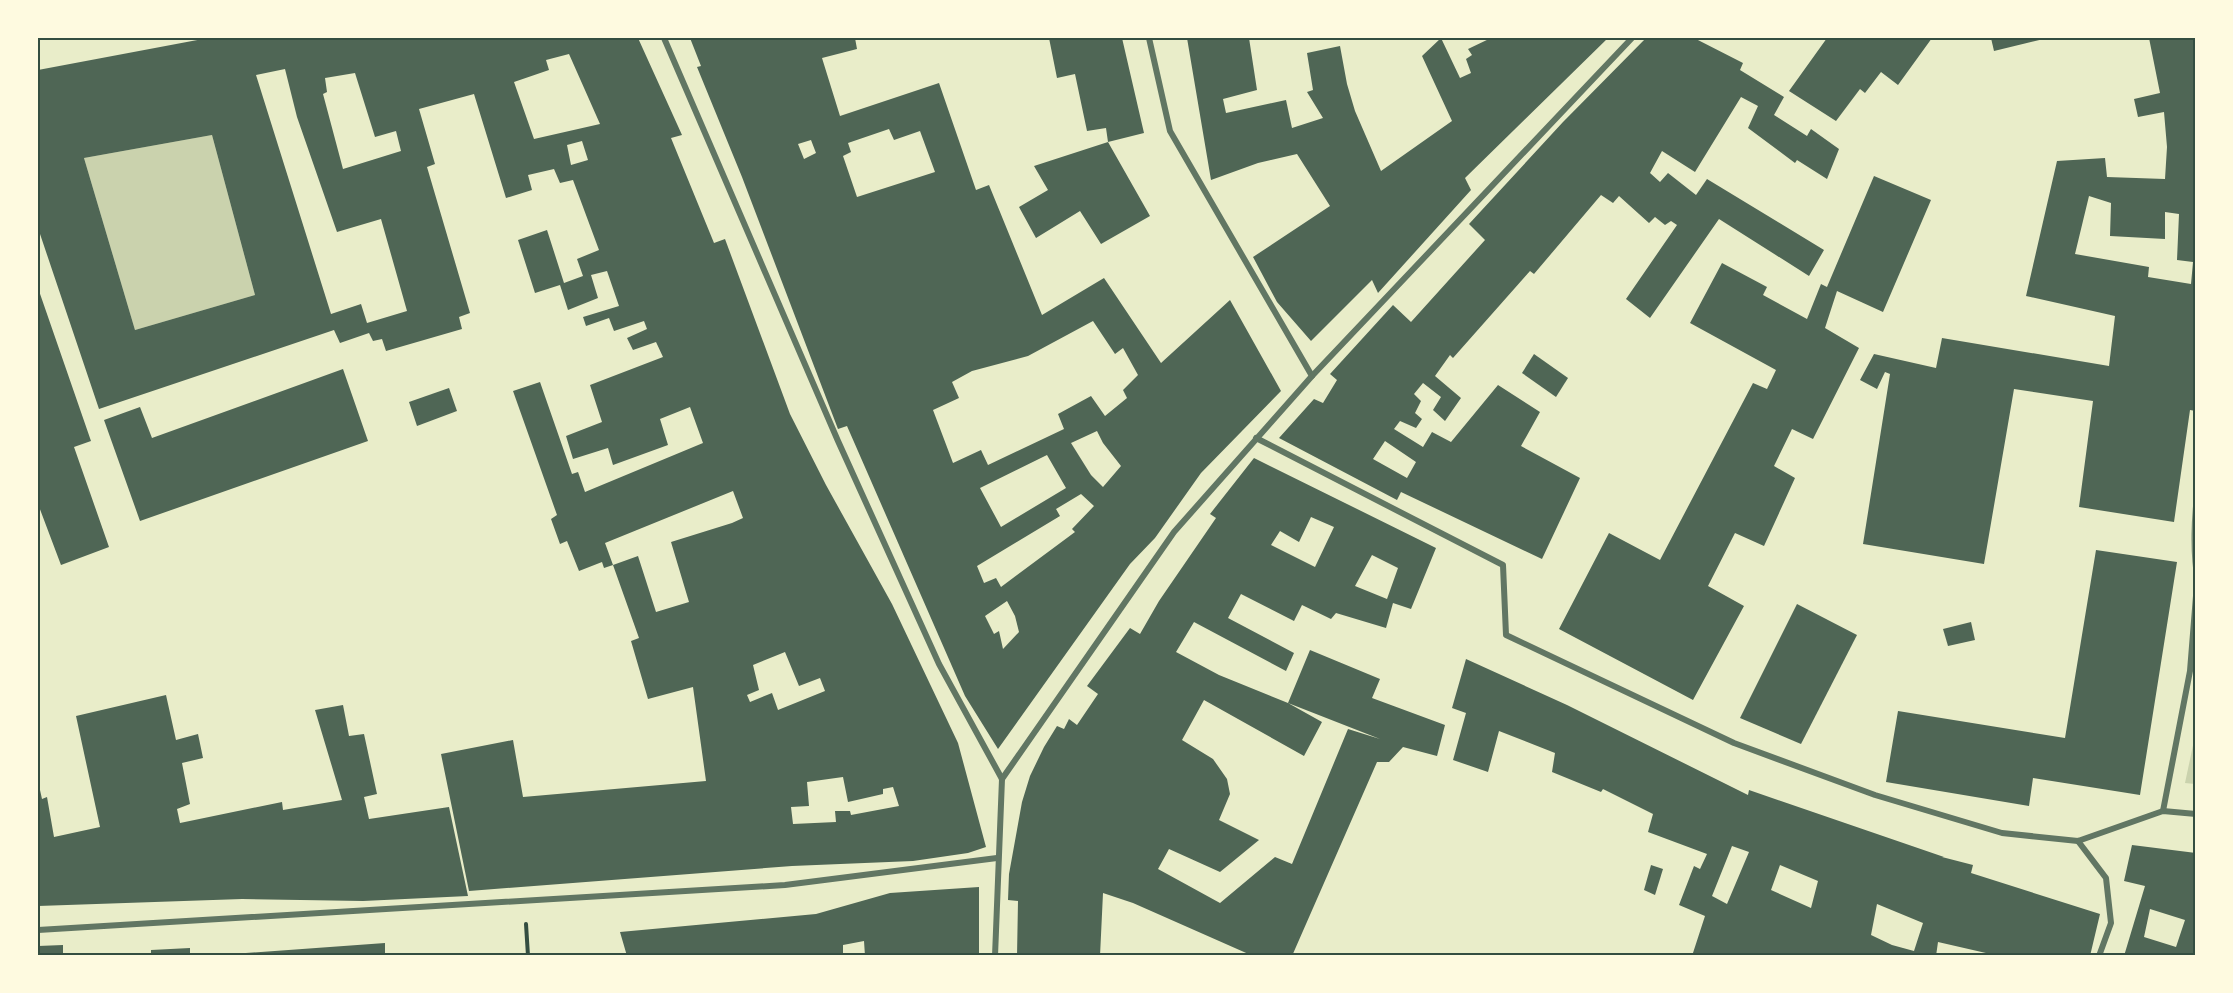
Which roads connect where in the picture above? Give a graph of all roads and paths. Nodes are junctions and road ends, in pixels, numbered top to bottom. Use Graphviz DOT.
graph roads {
  1 [pos="664,38"];
  2 [pos="1149,38"];
  3 [pos="1632,38"];
  4 [pos="1312,376"];
  5 [pos="1256,438"];
  6 [pos="2196,596"];
  7 [pos="1002,779"];
  8 [pos="2163,811"];
  9 [pos="2196,814"];
  10 [pos="2078,841"];
  11 [pos="997,858"];
  12 [pos="525,902"];
  13 [pos="38,930"];
  14 [pos="528,956"];
  15 [pos="995,956"];
  16 [pos="2099,956"];
  1 -- 7 [label="street"];
  2 -- 4 [label="street"];
  3 -- 4 [label="street"];
  4 -- 5 [label="street"];
  5 -- 7 [label="street"];
  5 -- 10 [label="street"];
  6 -- 8 [label="street"];
  7 -- 11 [label="street"];
  8 -- 9 [label="street"];
  8 -- 10 [label="street"];
  10 -- 16 [label="street"];
  11 -- 12 [label="street"];
  11 -- 15 [label="street"];
  12 -- 13 [label="street"];
  12 -- 14 [label="path"];
}
